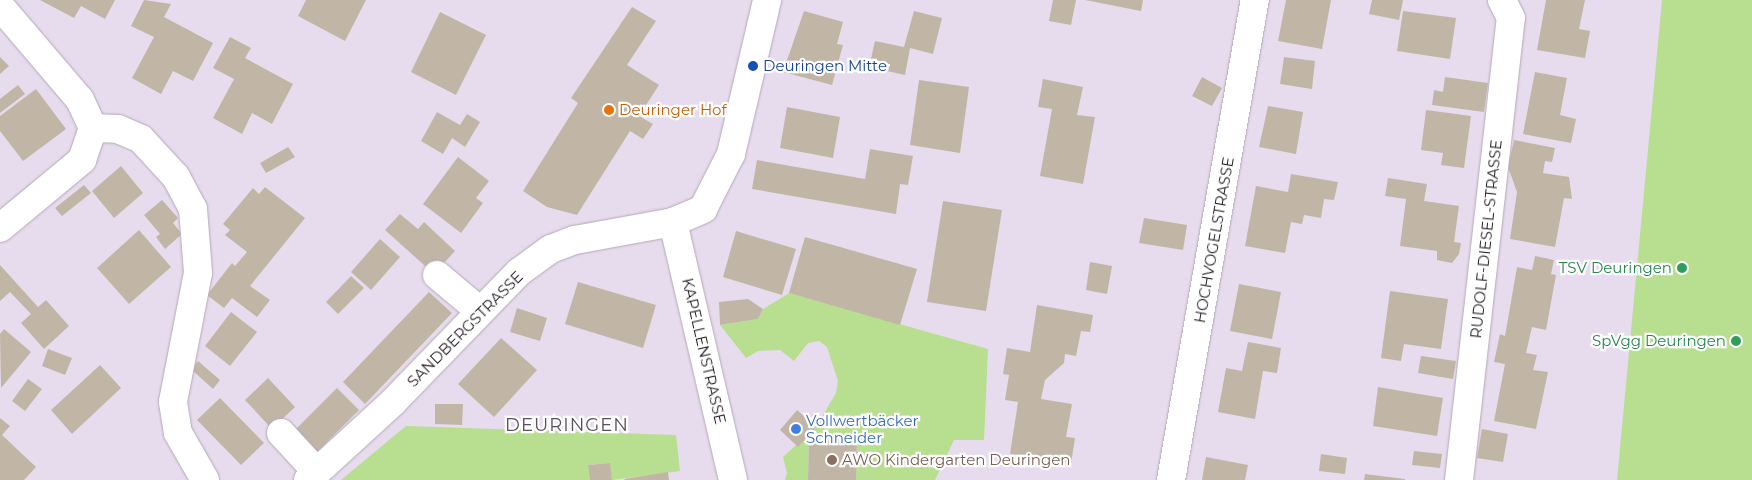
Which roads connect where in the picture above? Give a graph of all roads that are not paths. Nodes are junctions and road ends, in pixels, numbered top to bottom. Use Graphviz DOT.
graph roads {
  1 [pos="767,0"];
  2 [pos="1255,0"];
  3 [pos="1502,0"];
  4 [pos="0,6"];
  5 [pos="93,128"];
  6 [pos="673,222"];
  7 [pos="0,228"];
  8 [pos="437,275"];
  9 [pos="480,311"];
  10 [pos="281,433"];
  11 [pos="312,476"];
  12 [pos="201,479"];
  13 [pos="733,480"];
  14 [pos="1171,480"];
  15 [pos="1459,480"];
  1 -- 6 [label="street, SANDBERGSTRASSE"];
  2 -- 14 [label="street, HOCHVOGELSTRASSE"];
  3 -- 15 [label="street, RUDOLF-DIESEL-STRASSE"];
  4 -- 5 [label="street"];
  5 -- 7 [label="street"];
  5 -- 12 [label="street"];
  6 -- 9 [label="street, SANDBERGSTRASSE"];
  6 -- 13 [label="street, KAPELLENSTRASSE"];
  8 -- 9 [label="street"];
  9 -- 11 [label="street, SANDBERGSTRASSE"];
  10 -- 11 [label="street"];
}
